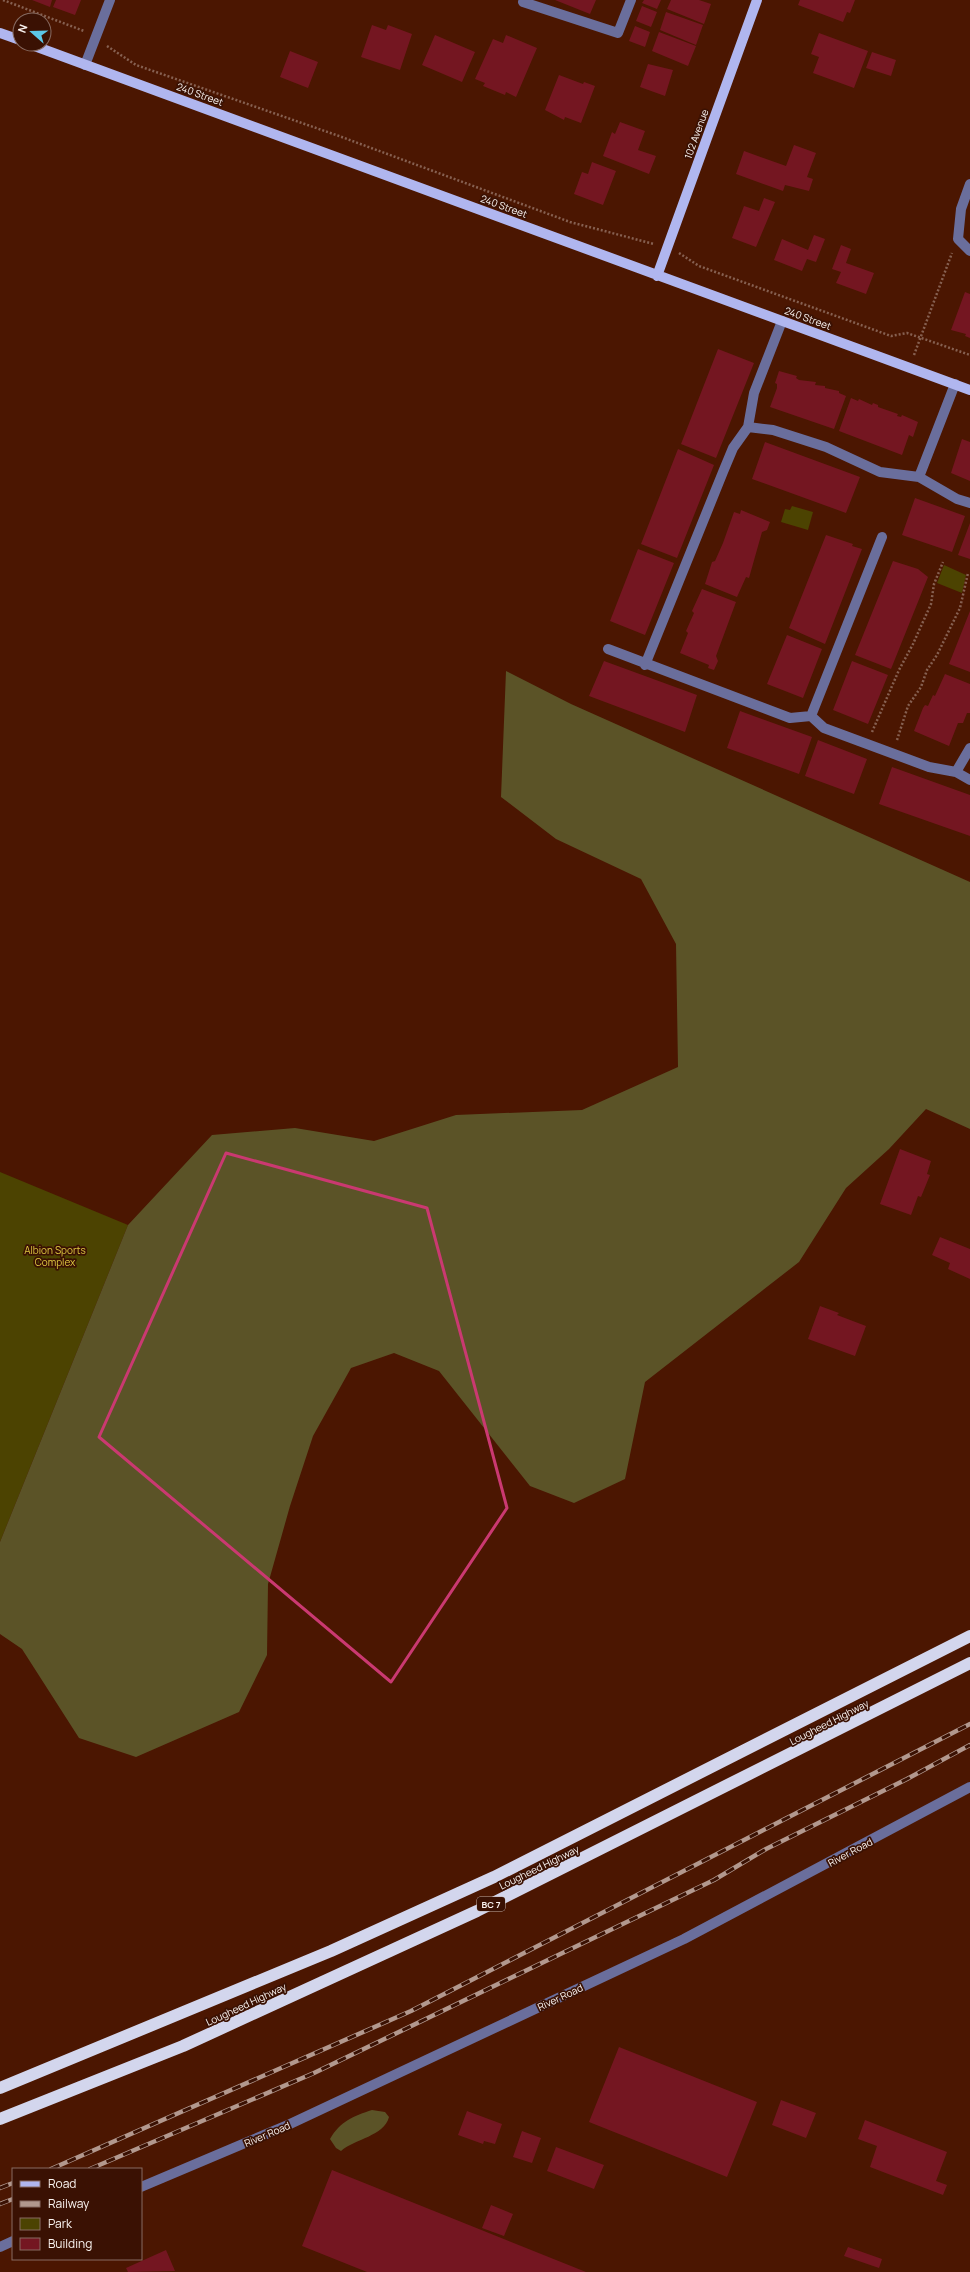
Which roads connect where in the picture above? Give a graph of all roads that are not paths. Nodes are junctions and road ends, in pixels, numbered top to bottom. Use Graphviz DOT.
graph roads {
  1 [pos="110,0"];
  2 [pos="631,0"];
  3 [pos="757,0"];
  4 [pos="523,1"];
  5 [pos="0,33"];
  6 [pos="12,37"];
  7 [pos="51,52"];
  8 [pos="86,65"];
  9 [pos="970,184"];
  10 [pos="970,251"];
  11 [pos="657,276"];
  12 [pos="782,321"];
  13 [pos="955,384"];
  14 [pos="970,390"];
  15 [pos="748,427"];
  16 [pos="919,477"];
  17 [pos="970,503"];
  18 [pos="882,537"];
  19 [pos="608,649"];
  20 [pos="645,665"];
  21 [pos="811,716"];
  22 [pos="970,748"];
  23 [pos="956,772"];
  24 [pos="970,780"];
  25 [pos="970,1636"];
  26 [pos="970,1663"];
  27 [pos="970,1787"];
  28 [pos="0,2088"];
  29 [pos="0,2120"];
  30 [pos="142,2188"];
  31 [pos="12,2241"];
  32 [pos="0,2247"];
  1 -- 8 [label="street"];
  2 -- 4 [label="street"];
  3 -- 11 [label="main road, 102 Avenue"];
  5 -- 6 [label="main road"];
  7 -- 8 [label="main road, 240 Street"];
  8 -- 11 [label="main road, 240 Street"];
  9 -- 10 [label="street"];
  11 -- 12 [label="main road, 240 Street"];
  12 -- 13 [label="main road, 240 Street"];
  12 -- 15 [label="street"];
  13 -- 14 [label="main road, 240 Street"];
  13 -- 16 [label="street"];
  15 -- 16 [label="street"];
  15 -- 20 [label="street"];
  16 -- 17 [label="street"];
  18 -- 21 [label="street"];
  19 -- 20 [label="street"];
  20 -- 21 [label="street"];
  21 -- 23 [label="street"];
  22 -- 23 [label="street"];
  23 -- 24 [label="street"];
  25 -- 28 [label="highway, Lougheed Highway / BC 7"];
  26 -- 29 [label="highway, Lougheed Highway / BC 7"];
  27 -- 30 [label="street, River Road"];
  31 -- 32 [label="street"];
}
